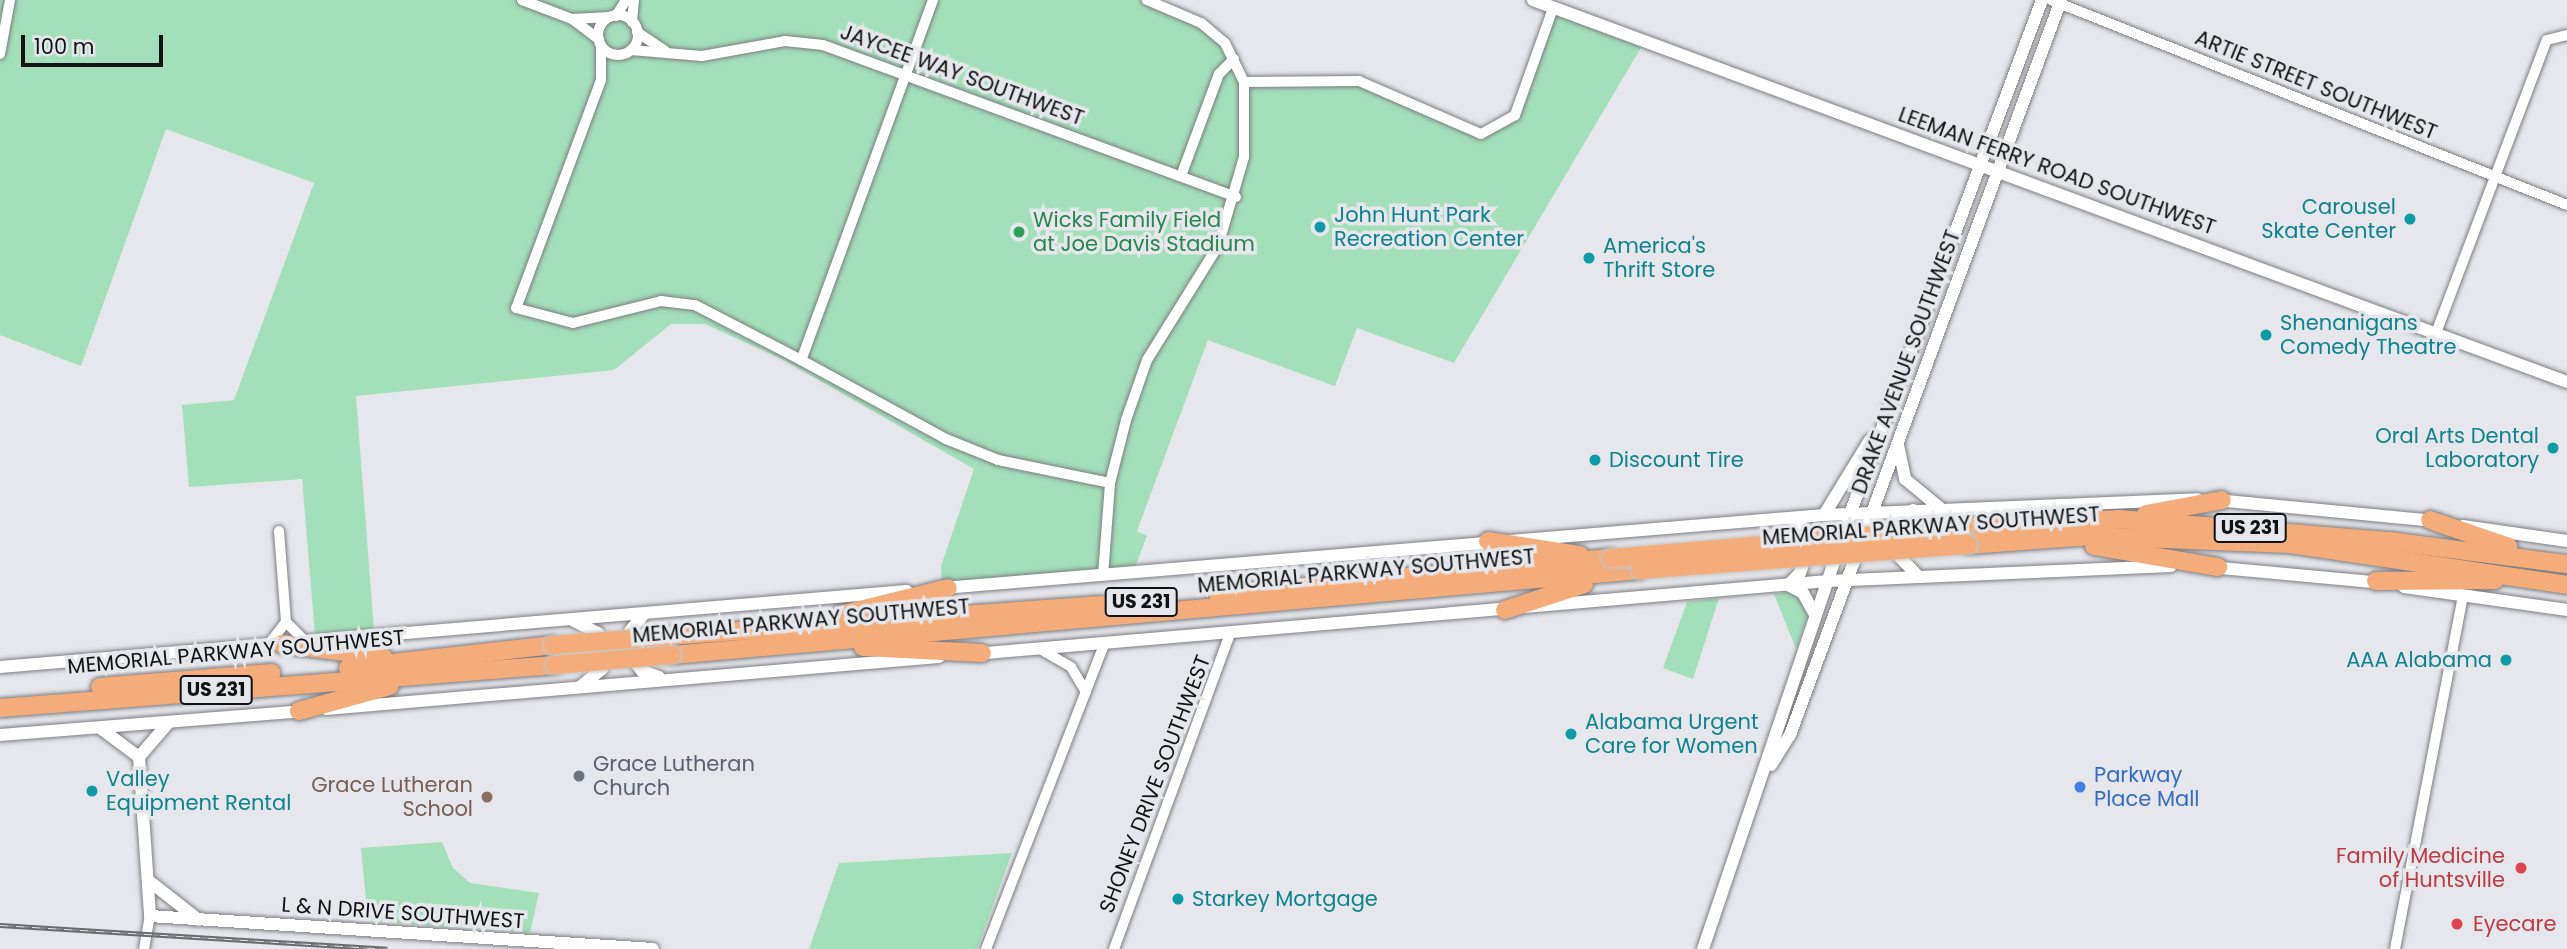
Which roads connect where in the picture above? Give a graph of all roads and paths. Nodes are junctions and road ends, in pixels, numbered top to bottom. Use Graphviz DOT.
graph roads {
  1 [pos="10,0"];
  2 [pos="522,0"];
  3 [pos="626,0"];
  4 [pos="634,0"];
  5 [pos="933,0"];
  6 [pos="1147,0"];
  7 [pos="2042,0"];
  8 [pos="1536,1"];
  9 [pos="2057,1"];
  10 [pos="1553,8"];
  11 [pos="613,16"];
  12 [pos="572,19"];
  13 [pos="632,22"];
  14 [pos="637,33"];
  15 [pos="2567,35"];
  16 [pos="600,42"];
  17 [pos="631,50"];
  18 [pos="666,51"];
  19 [pos="0,54"];
  20 [pos="618,55"];
  21 [pos="1234,59"];
  22 [pos="907,73"];
  23 [pos="601,80"];
  24 [pos="1244,82"];
  25 [pos="1980,161"];
  26 [pos="1996,167"];
  27 [pos="1181,176"];
  28 [pos="2494,176"];
  29 [pos="1236,197"];
  30 [pos="2567,205"];
  31 [pos="1942,263"];
  32 [pos="1959,269"];
  33 [pos="1930,296"];
  34 [pos="1948,303"];
  35 [pos="2436,333"];
  36 [pos="802,360"];
  37 [pos="2567,382"];
  38 [pos="1891,403"];
  39 [pos="1898,441"];
  40 [pos="1110,483"];
  41 [pos="2222,500"];
  42 [pos="1940,508"];
  43 [pos="1913,510"];
  44 [pos="1850,513"];
  45 [pos="1872,513"];
  46 [pos="1824,515"];
  47 [pos="1791,518"];
  48 [pos="2119,519"];
  49 [pos="2430,520"];
  50 [pos="279,531"];
  51 [pos="1966,536"];
  52 [pos="1488,541"];
  53 [pos="2567,541"];
  54 [pos="1611,558"];
  55 [pos="2534,558"];
  56 [pos="2567,564"];
  57 [pos="2218,567"];
  58 [pos="1640,570"];
  59 [pos="1103,575"];
  60 [pos="1918,576"];
  61 [pos="1849,580"];
  62 [pos="2533,580"];
  63 [pos="1828,581"];
  64 [pos="2376,581"];
  65 [pos="1788,585"];
  66 [pos="2567,585"];
  67 [pos="948,588"];
  68 [pos="2463,596"];
  69 [pos="1505,610"];
  70 [pos="2567,610"];
  71 [pos="645,613"];
  72 [pos="1815,615"];
  73 [pos="568,619"];
  74 [pos="286,622"];
  75 [pos="787,626"];
  76 [pos="1230,633"];
  77 [pos="305,641"];
  78 [pos="832,641"];
  79 [pos="1105,642"];
  80 [pos="275,644"];
  81 [pos="1041,649"];
  82 [pos="982,653"];
  83 [pos="425,658"];
  84 [pos="0,667"];
  85 [pos="433,676"];
  86 [pos="668,679"];
  87 [pos="579,687"];
  88 [pos="1086,692"];
  89 [pos="0,695"];
  90 [pos="0,708"];
  91 [pos="1782,710"];
  92 [pos="299,711"];
  93 [pos="169,722"];
  94 [pos="100,728"];
  95 [pos="1793,728"];
  96 [pos="0,736"];
  97 [pos="139,757"];
  98 [pos="1766,773"];
  99 [pos="149,881"];
  100 [pos="150,916"];
  101 [pos="199,920"];
  102 [pos="144,949"];
  103 [pos="653,949"];
  104 [pos="986,949"];
  105 [pos="1114,949"];
  106 [pos="1703,949"];
  107 [pos="2395,949"];
  1 -- 19 [label="street"];
  2 -- 12 [label="street"];
  3 -- 11 [label="street"];
  4 -- 13 [label="street"];
  5 -- 22 [label="street"];
  6 -- 21 [label="street"];
  7 -- 25 [label="main road, DRAKE AVENUE SOUTHWEST"];
  8 -- 10 [label="main road, LEEMAN FERRY ROAD SOUTHWEST"];
  9 -- 26 [label="main road, DRAKE AVENUE SOUTHWEST"];
  9 -- 28 [label="street, ARTIE STREET SOUTHWEST"];
  10 -- 24 [label="street"];
  10 -- 25 [label="main road, LEEMAN FERRY ROAD SOUTHWEST"];
  11 -- 12 [label="street"];
  11 -- 13 [label="street"];
  11 -- 16 [label="street"];
  12 -- 16 [label="street"];
  13 -- 14 [label="street"];
  14 -- 17 [label="street"];
  14 -- 18 [label="street, JAYCEE WAY SOUTHWEST"];
  15 -- 28 [label="street"];
  16 -- 20 [label="street"];
  16 -- 23 [label="street"];
  17 -- 18 [label="street, JAYCEE WAY SOUTHWEST"];
  17 -- 20 [label="street"];
  18 -- 22 [label="street, JAYCEE WAY SOUTHWEST"];
  20 -- 23 [label="street"];
  21 -- 24 [label="street"];
  21 -- 27 [label="street"];
  22 -- 27 [label="street, JAYCEE WAY SOUTHWEST"];
  22 -- 36 [label="street"];
  23 -- 36 [label="street"];
  24 -- 29 [label="street"];
  25 -- 26 [label="main road, LEEMAN FERRY ROAD SOUTHWEST"];
  25 -- 31 [label="main road, DRAKE AVENUE SOUTHWEST"];
  26 -- 32 [label="main road, DRAKE AVENUE SOUTHWEST"];
  26 -- 35 [label="main road, LEEMAN FERRY ROAD SOUTHWEST"];
  27 -- 29 [label="street, JAYCEE WAY SOUTHWEST"];
  28 -- 30 [label="street, ARTIE STREET SOUTHWEST"];
  28 -- 35 [label="street"];
  29 -- 40 [label="street"];
  31 -- 32 [label="street"];
  31 -- 33 [label="main road, DRAKE AVENUE SOUTHWEST"];
  32 -- 34 [label="main road, DRAKE AVENUE SOUTHWEST"];
  33 -- 34 [label="street"];
  33 -- 38 [label="main road, DRAKE AVENUE SOUTHWEST"];
  34 -- 39 [label="main road, DRAKE AVENUE SOUTHWEST"];
  35 -- 37 [label="main road, LEEMAN FERRY ROAD SOUTHWEST"];
  36 -- 40 [label="street"];
  38 -- 44 [label="main road, DRAKE AVENUE SOUTHWEST"];
  38 -- 46 [label="main road"];
  39 -- 42 [label="main road"];
  39 -- 45 [label="main road, DRAKE AVENUE SOUTHWEST"];
  40 -- 59 [label="street"];
  41 -- 42 [label="main road"];
  41 -- 48 [label="highway"];
  41 -- 49 [label="main road"];
  42 -- 43 [label="main road"];
  43 -- 45 [label="main road"];
  43 -- 60 [label="main road"];
  44 -- 45 [label="main road"];
  44 -- 46 [label="main road"];
  44 -- 63 [label="main road, DRAKE AVENUE SOUTHWEST"];
  45 -- 61 [label="main road, DRAKE AVENUE SOUTHWEST"];
  46 -- 47 [label="main road"];
  47 -- 52 [label="main road"];
  47 -- 65 [label="main road"];
  48 -- 51 [label="highway, MEMORIAL PARKWAY SOUTHWEST / US 231"];
  48 -- 55 [label="highway, MEMORIAL PARKWAY SOUTHWEST / US 231"];
  49 -- 53 [label="main road"];
  49 -- 55 [label="highway"];
  50 -- 74 [label="street"];
  51 -- 54 [label="highway, MEMORIAL PARKWAY SOUTHWEST / US 231, bridge"];
  51 -- 57 [label="highway"];
  51 -- 58 [label="highway, MEMORIAL PARKWAY SOUTHWEST / US 231, bridge"];
  51 -- 62 [label="highway, MEMORIAL PARKWAY SOUTHWEST / US 231"];
  52 -- 54 [label="highway"];
  52 -- 59 [label="main road"];
  54 -- 75 [label="highway, MEMORIAL PARKWAY SOUTHWEST / US 231"];
  55 -- 56 [label="highway, MEMORIAL PARKWAY SOUTHWEST / US 231"];
  57 -- 60 [label="main road"];
  57 -- 64 [label="main road"];
  58 -- 69 [label="highway"];
  58 -- 78 [label="highway, MEMORIAL PARKWAY SOUTHWEST / US 231"];
  59 -- 67 [label="main road"];
  60 -- 61 [label="main road"];
  61 -- 63 [label="main road"];
  61 -- 95 [label="main road, DRAKE AVENUE SOUTHWEST"];
  62 -- 64 [label="highway"];
  62 -- 66 [label="highway, MEMORIAL PARKWAY SOUTHWEST / US 231"];
  63 -- 65 [label="main road"];
  63 -- 72 [label="main road, DRAKE AVENUE SOUTHWEST"];
  64 -- 68 [label="main road"];
  65 -- 69 [label="main road"];
  65 -- 72 [label="main road"];
  67 -- 71 [label="main road"];
  67 -- 75 [label="highway"];
  68 -- 70 [label="main road"];
  68 -- 107 [label="street"];
  69 -- 76 [label="main road"];
  71 -- 73 [label="main road"];
  71 -- 86 [label="main road"];
  72 -- 91 [label="main road, DRAKE AVENUE SOUTHWEST"];
  73 -- 77 [label="main road"];
  73 -- 87 [label="main road"];
  74 -- 77 [label="street"];
  74 -- 80 [label="street"];
  75 -- 83 [label="highway, MEMORIAL PARKWAY SOUTHWEST / US 231, bridge"];
  76 -- 79 [label="main road"];
  76 -- 105 [label="street, SHONEY DRIVE SOUTHWEST"];
  77 -- 80 [label="main road"];
  78 -- 82 [label="highway"];
  78 -- 85 [label="highway, MEMORIAL PARKWAY SOUTHWEST / US 231, bridge"];
  79 -- 81 [label="main road"];
  79 -- 88 [label="street"];
  80 -- 83 [label="highway"];
  80 -- 84 [label="main road"];
  81 -- 82 [label="main road"];
  81 -- 88 [label="street"];
  82 -- 86 [label="main road"];
  83 -- 89 [label="highway, MEMORIAL PARKWAY SOUTHWEST / US 231"];
  85 -- 90 [label="highway, MEMORIAL PARKWAY SOUTHWEST / US 231"];
  85 -- 92 [label="highway"];
  86 -- 87 [label="main road"];
  87 -- 92 [label="main road"];
  88 -- 104 [label="street"];
  91 -- 95 [label="street"];
  91 -- 98 [label="main road, DRAKE AVENUE SOUTHWEST"];
  92 -- 93 [label="main road"];
  93 -- 94 [label="main road"];
  93 -- 97 [label="main road"];
  94 -- 96 [label="main road"];
  94 -- 97 [label="main road"];
  95 -- 98 [label="main road, DRAKE AVENUE SOUTHWEST"];
  97 -- 99 [label="main road"];
  98 -- 106 [label="main road, DRAKE AVENUE SOUTHWEST"];
  99 -- 100 [label="main road"];
  99 -- 101 [label="main road"];
  100 -- 101 [label="main road, L & N DRIVE SOUTHWEST"];
  100 -- 102 [label="street"];
  101 -- 103 [label="main road, L & N DRIVE SOUTHWEST"];
}
